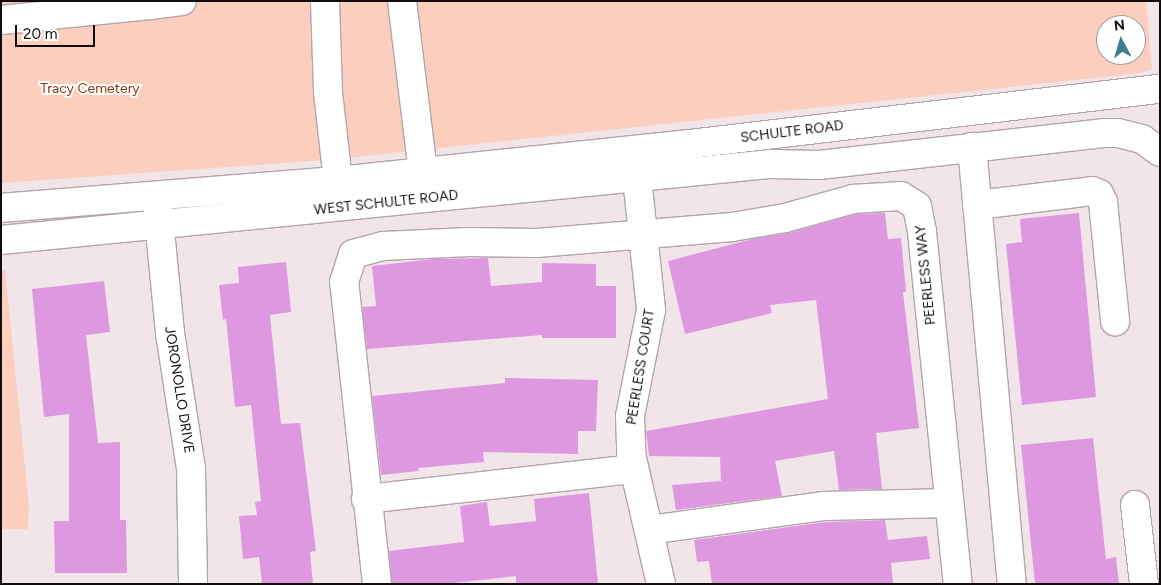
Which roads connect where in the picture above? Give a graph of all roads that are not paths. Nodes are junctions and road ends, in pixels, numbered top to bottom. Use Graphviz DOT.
graph roads {
  1 [pos="182,1"];
  2 [pos="325,1"];
  3 [pos="402,1"];
  4 [pos="150,3"];
  5 [pos="1,20"];
  6 [pos="1160,89"];
  7 [pos="1160,107"];
  8 [pos="972,147"];
  9 [pos="1160,152"];
  10 [pos="771,164"];
  11 [pos="424,172"];
  12 [pos="637,178"];
  13 [pos="338,181"];
  14 [pos="156,197"];
  15 [pos="977,205"];
  16 [pos="1,208"];
  17 [pos="159,225"];
  18 [pos="645,233"];
  19 [pos="1,240"];
  20 [pos="1116,321"];
  21 [pos="633,469"];
  22 [pos="366,499"];
  23 [pos="949,503"];
  24 [pos="1135,505"];
  25 [pos="650,530"];
  26 [pos="193,584"];
  27 [pos="377,584"];
  28 [pos="661,584"];
  29 [pos="958,584"];
  30 [pos="1012,584"];
  31 [pos="1144,584"];
  1 -- 4 [label="main road"];
  2 -- 13 [label="main road"];
  3 -- 11 [label="main road"];
  4 -- 5 [label="main road"];
  6 -- 11 [label="main road, SCHULTE ROAD"];
  7 -- 10 [label="main road, SCHULTE ROAD"];
  8 -- 9 [label="main road"];
  8 -- 10 [label="main road"];
  8 -- 15 [label="main road"];
  10 -- 12 [label="main road, WEST SCHULTE ROAD"];
  11 -- 13 [label="main road, WEST SCHULTE ROAD"];
  12 -- 17 [label="main road, WEST SCHULTE ROAD"];
  12 -- 18 [label="main road, PEERLESS COURT"];
  13 -- 14 [label="main road, WEST SCHULTE ROAD"];
  14 -- 16 [label="main road, WEST SCHULTE ROAD"];
  14 -- 17 [label="main road, JORONOLLO DRIVE"];
  15 -- 20 [label="main road"];
  15 -- 30 [label="main road"];
  17 -- 19 [label="main road, WEST SCHULTE ROAD"];
  17 -- 26 [label="main road, JORONOLLO DRIVE"];
  18 -- 21 [label="main road, PEERLESS COURT"];
  18 -- 22 [label="main road"];
  18 -- 23 [label="main road, PEERLESS WAY"];
  21 -- 22 [label="main road"];
  21 -- 25 [label="main road, PEERLESS COURT"];
  22 -- 27 [label="main road"];
  23 -- 25 [label="main road"];
  23 -- 29 [label="main road"];
  24 -- 31 [label="main road"];
  25 -- 28 [label="main road, PEERLESS COURT"];
}
